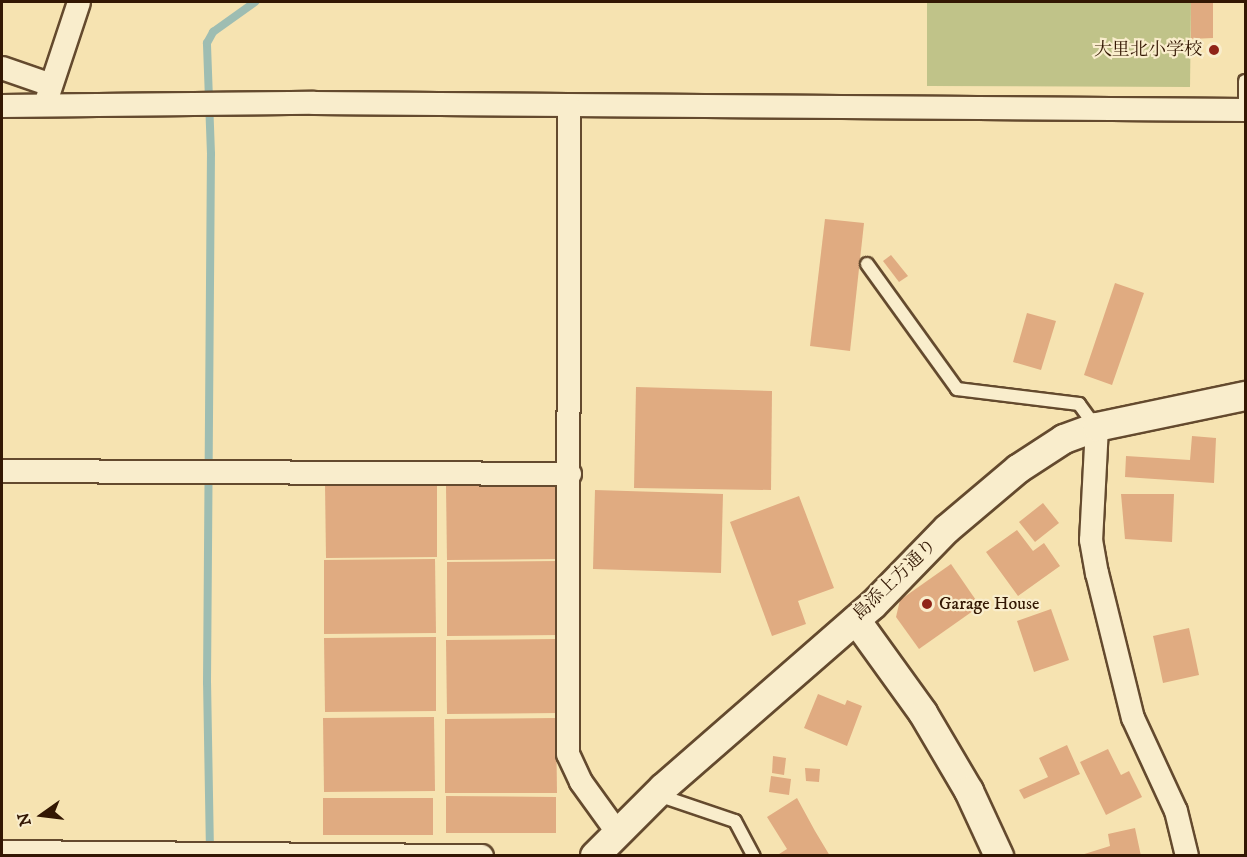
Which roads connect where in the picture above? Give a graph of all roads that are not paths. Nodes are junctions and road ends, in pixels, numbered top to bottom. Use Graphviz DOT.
graph roads {
  1 [pos="79,2"];
  2 [pos="2,68"];
  3 [pos="1245,81"];
  4 [pos="48,95"];
  5 [pos="2,106"];
  6 [pos="568,107"];
  7 [pos="1245,110"];
  8 [pos="867,264"];
  9 [pos="1245,396"];
  10 [pos="1097,428"];
  11 [pos="2,471"];
  12 [pos="570,474"];
  13 [pos="856,620"];
  14 [pos="656,794"];
  15 [pos="617,832"];
  16 [pos="2,852"];
  17 [pos="482,855"];
  18 [pos="595,855"];
  19 [pos="754,855"];
  20 [pos="999,855"];
  21 [pos="1187,855"];
  1 -- 4 [label="street"];
  2 -- 4 [label="street"];
  3 -- 7 [label="lane"];
  4 -- 5 [label="street"];
  4 -- 6 [label="street"];
  6 -- 7 [label="street"];
  6 -- 12 [label="street"];
  8 -- 10 [label="lane"];
  9 -- 10 [label="street, 島添上方通り"];
  10 -- 13 [label="street, 島添上方通り"];
  10 -- 21 [label="street"];
  11 -- 12 [label="street"];
  12 -- 15 [label="street"];
  13 -- 14 [label="street, 島添上方通り"];
  13 -- 20 [label="street"];
  14 -- 15 [label="street, 島添上方通り"];
  14 -- 19 [label="lane"];
  15 -- 18 [label="street, 島添上方通り"];
  16 -- 17 [label="street"];
}
